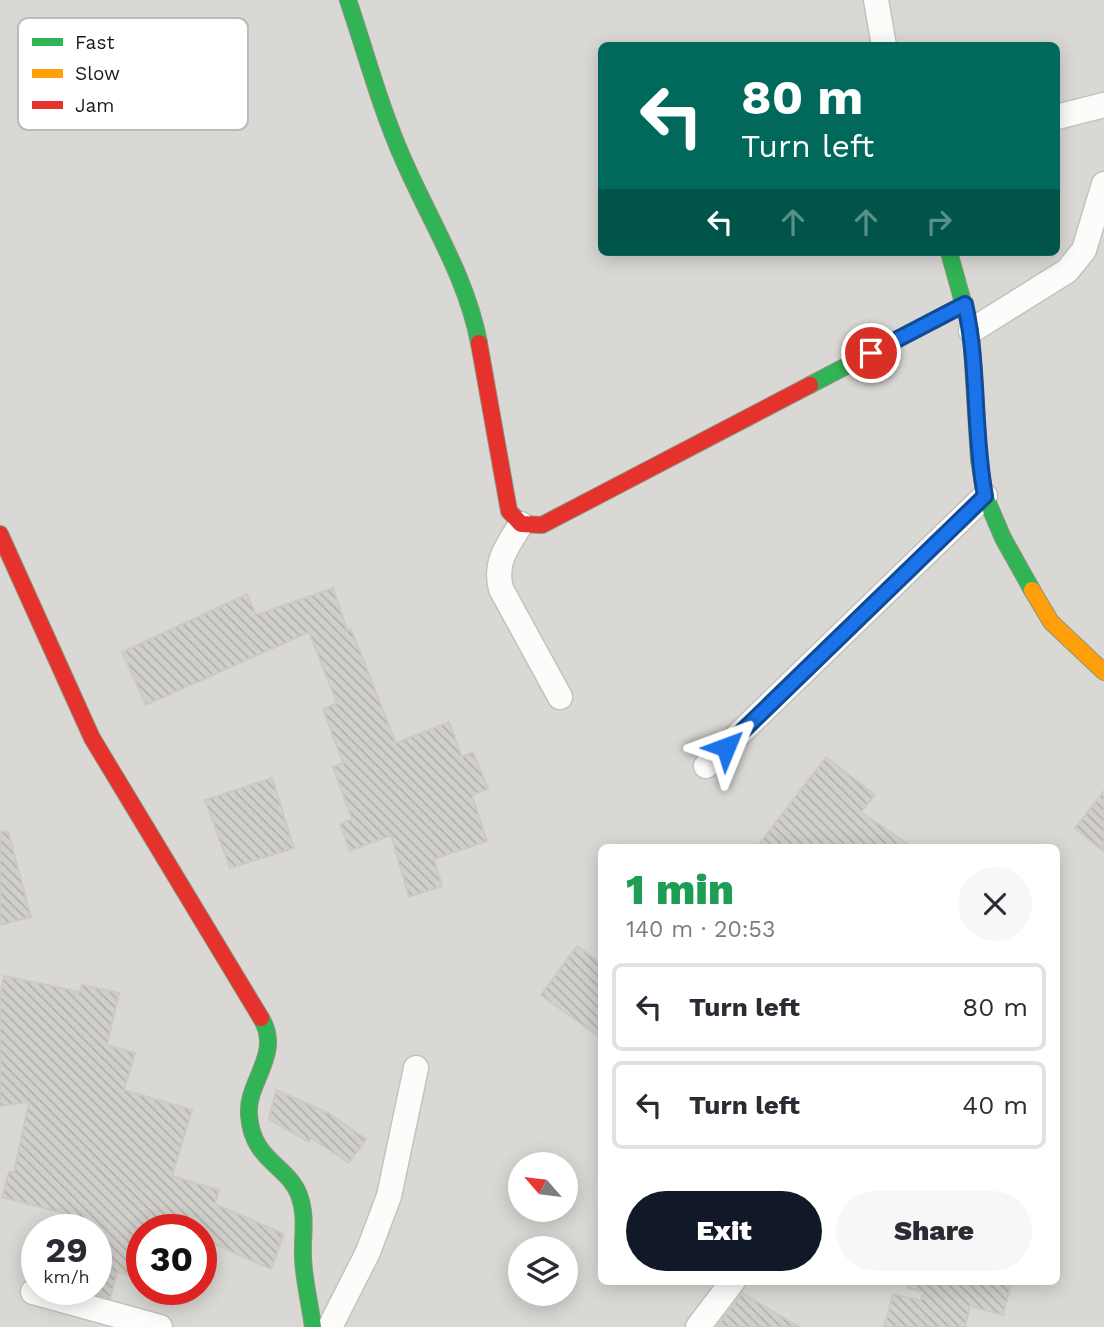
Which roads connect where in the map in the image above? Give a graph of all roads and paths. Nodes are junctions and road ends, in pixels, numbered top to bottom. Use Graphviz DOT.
graph roads {
  1 [pos="348,0"];
  2 [pos="876,0"];
  3 [pos="883,42"];
  4 [pos="1104,105"];
  5 [pos="1060,116"];
  6 [pos="1104,184"];
  7 [pos="950,256"];
  8 [pos="965,304"];
  9 [pos="971,331"];
  10 [pos="985,496"];
  11 [pos="521,524"];
  12 [pos="0,534"];
  13 [pos="1104,672"];
  14 [pos="560,697"];
  15 [pos="706,766"];
  16 [pos="416,1068"];
  17 [pos="730,1285"];
  18 [pos="80,1305"];
  19 [pos="160,1327"];
  20 [pos="313,1327"];
  21 [pos="330,1327"];
  22 [pos="698,1327"];
  1 -- 11 [label="street"];
  2 -- 3 [label="street"];
  4 -- 5 [label="street"];
  6 -- 9 [label="street"];
  7 -- 8 [label="street"];
  8 -- 9 [label="street"];
  8 -- 11 [label="street"];
  9 -- 10 [label="street"];
  10 -- 13 [label="street"];
  10 -- 15 [label="street"];
  11 -- 14 [label="street"];
  12 -- 20 [label="street"];
  16 -- 21 [label="street"];
  17 -- 22 [label="street"];
  18 -- 19 [label="street"];
}
